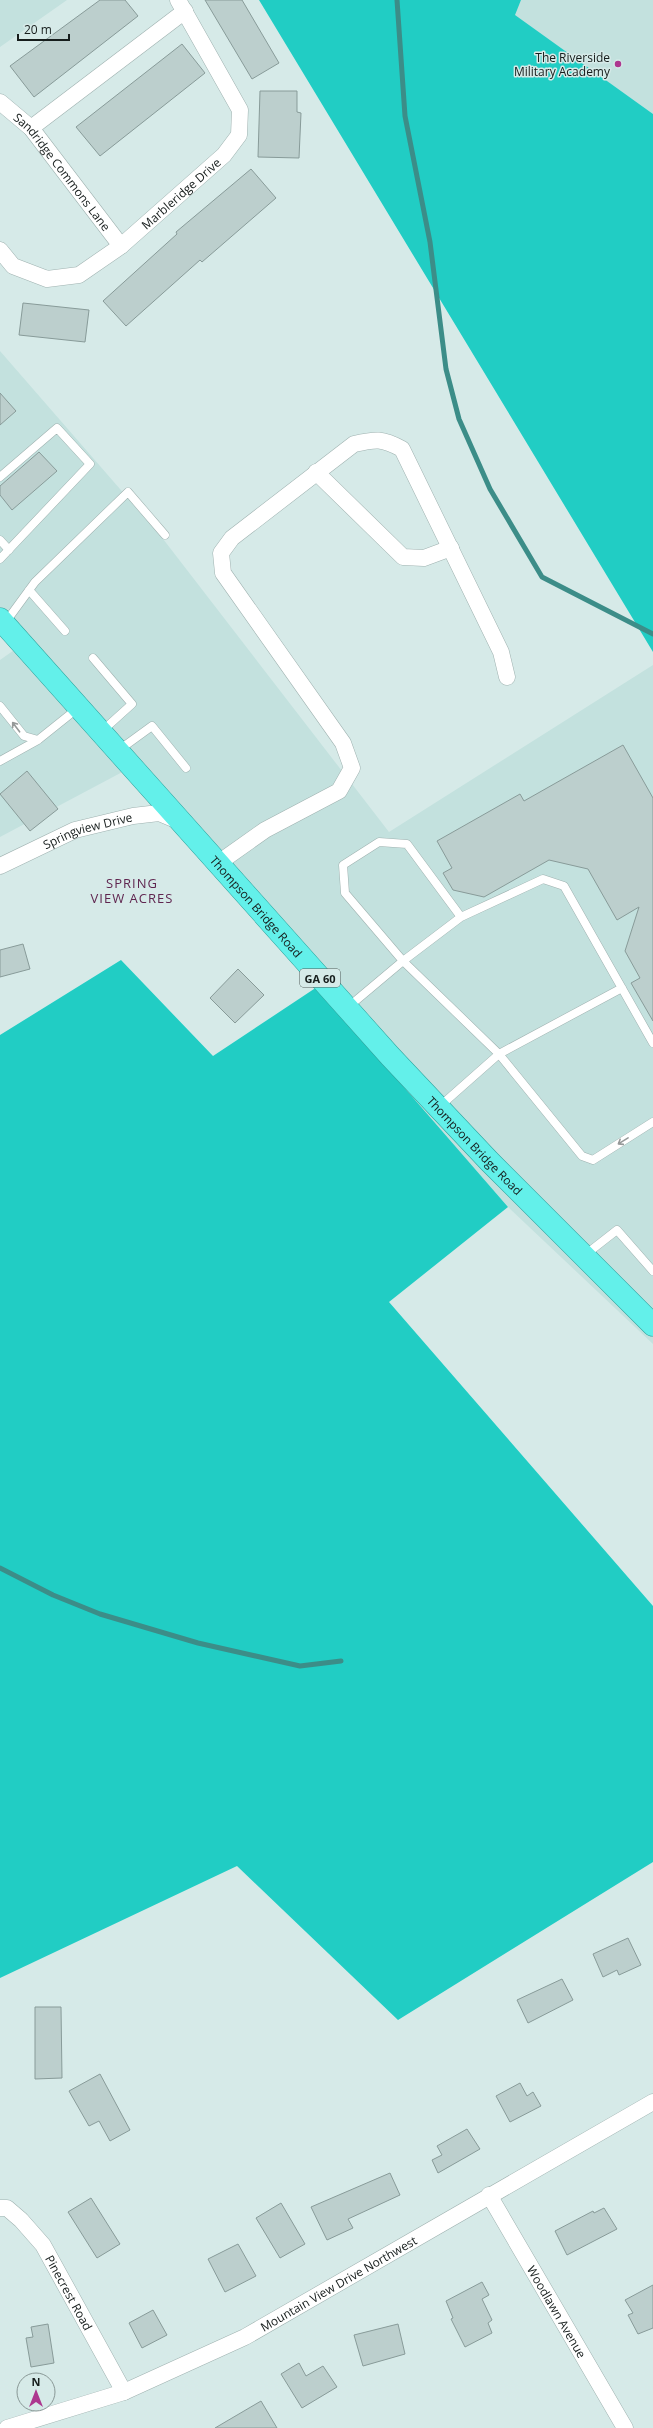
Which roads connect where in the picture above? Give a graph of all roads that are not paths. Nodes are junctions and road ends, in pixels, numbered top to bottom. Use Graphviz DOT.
graph roads {
  1 [pos="182,6"];
  2 [pos="0,102"];
  3 [pos="31,128"];
  4 [pos="121,246"];
  5 [pos="0,250"];
  6 [pos="316,472"];
  7 [pos="0,477"];
  8 [pos="166,535"];
  9 [pos="0,540"];
  10 [pos="451,548"];
  11 [pos="9,550"];
  12 [pos="0,559"];
  13 [pos="29,590"];
  14 [pos="2,623"];
  15 [pos="65,631"];
  16 [pos="93,658"];
  17 [pos="507,677"];
  18 [pos="0,706"];
  19 [pos="78,708"];
  20 [pos="100,733"];
  21 [pos="38,740"];
  22 [pos="117,752"];
  23 [pos="0,761"];
  24 [pos="186,768"];
  25 [pos="178,821"];
  26 [pos="217,864"];
  27 [pos="0,866"];
  28 [pos="461,917"];
  29 [pos="403,961"];
  30 [pos="622,988"];
  31 [pos="347,1008"];
  32 [pos="653,1043"];
  33 [pos="499,1054"];
  34 [pos="439,1108"];
  35 [pos="653,1122"];
  36 [pos="584,1256"];
  37 [pos="653,1271"];
  38 [pos="653,1325"];
  39 [pos="653,2102"];
  40 [pos="489,2195"];
  41 [pos="0,2208"];
  42 [pos="124,2392"];
  43 [pos="7,2428"];
  44 [pos="625,2428"];
  1 -- 3 [label="street, Marbleridge Drive"];
  1 -- 4 [label="street, Marbleridge Drive"];
  2 -- 3 [label="street, Sandridge Commons Lane"];
  3 -- 4 [label="street, Sandridge Commons Lane"];
  4 -- 5 [label="street, Marbleridge Drive"];
  6 -- 10 [label="street"];
  6 -- 10 [label="street"];
  6 -- 26 [label="street"];
  7 -- 11 [label="lane"];
  8 -- 13 [label="lane"];
  9 -- 11 [label="lane"];
  10 -- 17 [label="street"];
  11 -- 12 [label="lane"];
  13 -- 14 [label="lane"];
  13 -- 15 [label="lane"];
  14 -- 19 [label="highway, Thompson Bridge Road / GA 60"];
  16 -- 20 [label="lane"];
  21 -- 18 [label="lane, one-way"];
  19 -- 20 [label="highway, Thompson Bridge Road / GA 60"];
  19 -- 21 [label="lane"];
  20 -- 22 [label="highway, Thompson Bridge Road / GA 60"];
  21 -- 23 [label="lane"];
  22 -- 24 [label="lane"];
  22 -- 25 [label="highway, Thompson Bridge Road / GA 60"];
  25 -- 26 [label="highway, Thompson Bridge Road / GA 60"];
  25 -- 27 [label="street, Springview Drive"];
  26 -- 31 [label="highway, Thompson Bridge Road / GA 60"];
  28 -- 29 [label="lane"];
  28 -- 29 [label="lane"];
  28 -- 30 [label="lane"];
  29 -- 31 [label="lane"];
  29 -- 33 [label="lane"];
  30 -- 32 [label="lane"];
  30 -- 33 [label="lane"];
  31 -- 34 [label="highway, Thompson Bridge Road / GA 60"];
  33 -- 34 [label="lane"];
  35 -- 33 [label="lane, one-way"];
  34 -- 36 [label="highway, Thompson Bridge Road / GA 60"];
  36 -- 37 [label="lane"];
  36 -- 38 [label="highway, Thompson Bridge Road / GA 60"];
  39 -- 40 [label="street, Mountain View Drive Northwest"];
  40 -- 42 [label="street, Mountain View Drive Northwest"];
  40 -- 44 [label="street, Woodlawn Avenue"];
  41 -- 42 [label="street, Pinecrest Road"];
  42 -- 43 [label="street, Mountain View Drive Northwest"];
}
